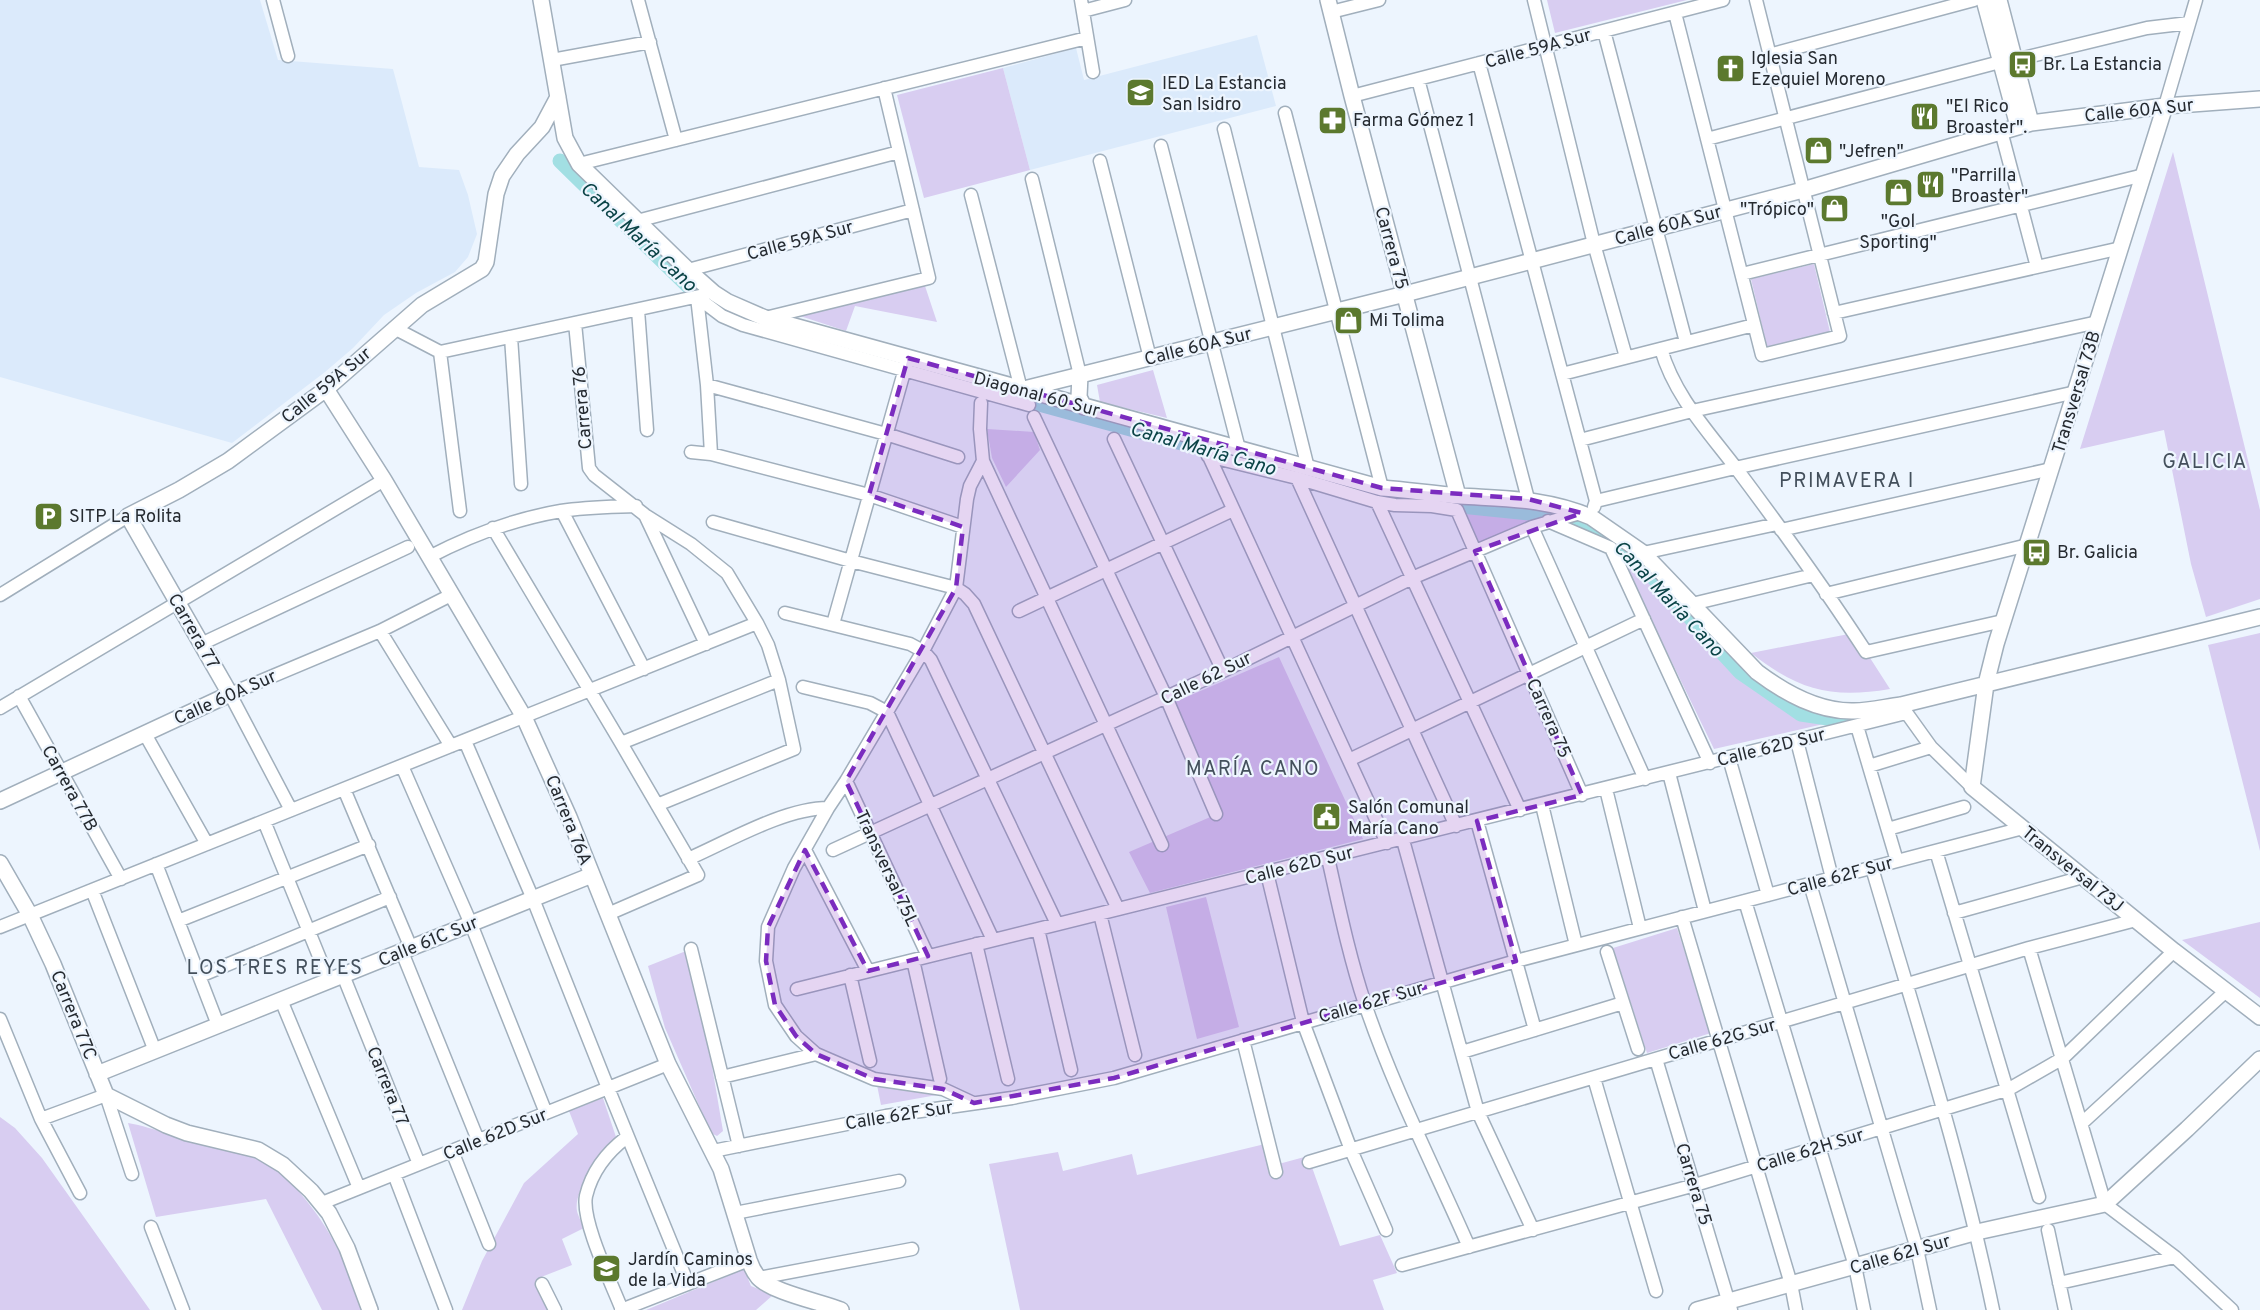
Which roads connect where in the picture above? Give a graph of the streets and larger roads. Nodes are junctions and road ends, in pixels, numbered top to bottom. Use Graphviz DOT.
graph roads {
  1 [pos="273,0"];
  2 [pos="541,0"];
  3 [pos="638,0"];
  4 [pos="1125,0"];
  5 [pos="1379,0"];
  6 [pos="1534,0"];
  7 [pos="1723,0"];
  8 [pos="1756,0"];
  9 [pos="1974,0"];
  10 [pos="1984,0"];
  11 [pos="1999,0"];
  12 [pos="2196,0"];
  13 [pos="1082,6"];
  14 [pos="1330,6"];
  15 [pos="1675,13"];
  16 [pos="2189,23"];
  17 [pos="1604,31"];
  18 [pos="1087,38"];
  19 [pos="650,42"];
  20 [pos="1546,46"];
  21 [pos="1769,55"];
  22 [pos="288,56"];
  23 [pos="552,60"];
  24 [pos="2008,61"];
  25 [pos="1479,63"];
  26 [pos="1093,72"];
  27 [pos="1418,79"];
  28 [pos="884,88"];
  29 [pos="1352,96"];
  30 [pos="558,97"];
  31 [pos="2260,99"];
  32 [pos="2165,106"];
  33 [pos="1286,114"];
  34 [pos="1785,118"];
  35 [pos="2024,125"];
  36 [pos="1224,129"];
  37 [pos="2001,131"];
  38 [pos="1707,138"];
  39 [pos="676,140"];
  40 [pos="1161,146"];
  41 [pos="899,152"];
  42 [pos="1100,161"];
  43 [pos="579,164"];
  44 [pos="2144,175"];
  45 [pos="1032,179"];
  46 [pos="1803,190"];
  47 [pos="971,195"];
  48 [pos="2020,205"];
  49 [pos="913,210"];
  50 [pos="1725,210"];
  51 [pos="637,220"];
  52 [pos="1656,228"];
  53 [pos="1594,244"];
  54 [pos="2121,248"];
  55 [pos="1819,255"];
  56 [pos="1532,261"];
  57 [pos="2037,267"];
  58 [pos="688,270"];
  59 [pos="1742,274"];
  60 [pos="1470,277"];
  61 [pos="714,293"];
  62 [pos="1405,294"];
  63 [pos="697,297"];
  64 [pos="638,310"];
  65 [pos="1336,311"];
  66 [pos="1834,313"];
  67 [pos="765,318"];
  68 [pos="2098,322"];
  69 [pos="575,323"];
  70 [pos="1754,325"];
  71 [pos="1272,327"];
  72 [pos="394,328"];
  73 [pos="511,337"];
  74 [pos="1686,342"];
  75 [pos="1211,343"];
  76 [pos="1661,349"];
  77 [pos="440,352"];
  78 [pos="1626,357"];
  79 [pos="1150,358"];
  80 [pos="906,365"];
  81 [pos="1562,374"];
  82 [pos="1080,375"];
  83 [pos="707,385"];
  84 [pos="326,389"];
  85 [pos="1021,389"];
  86 [pos="2076,392"];
  87 [pos="981,404"];
  88 [pos="1084,407"];
  89 [pos="1692,411"];
  90 [pos="647,430"];
  91 [pos="886,434"];
  92 [pos="1200,438"];
  93 [pos="1114,440"];
  94 [pos="1580,440"];
  95 [pos="1239,449"];
  96 [pos="691,452"];
  97 [pos="711,454"];
  98 [pos="1208,456"];
  99 [pos="958,458"];
  100 [pos="983,461"];
  101 [pos="1735,468"];
  102 [pos="2051,469"];
  103 [pos="1302,473"];
  104 [pos="384,480"];
  105 [pos="521,484"];
  106 [pos="869,495"];
  107 [pos="1379,495"];
  108 [pos="1528,499"];
  109 [pos="1596,501"];
  110 [pos="1457,503"];
  111 [pos="641,510"];
  112 [pos="1233,510"];
  113 [pos="460,511"];
  114 [pos="562,511"];
  115 [pos="1586,515"];
  116 [pos="128,516"];
  117 [pos="1548,521"];
  118 [pos="713,522"];
  119 [pos="963,527"];
  120 [pos="1532,527"];
  121 [pos="1779,527"];
  122 [pos="493,528"];
  123 [pos="1162,543"];
  124 [pos="2028,544"];
  125 [pos="408,547"];
  126 [pos="1475,551"];
  127 [pos="1642,553"];
  128 [pos="429,557"];
  129 [pos="851,561"];
  130 [pos="1106,570"];
  131 [pos="1813,575"];
  132 [pos="1413,578"];
  133 [pos="956,588"];
  134 [pos="1826,594"];
  135 [pos="0,595"];
  136 [pos="451,595"];
  137 [pos="1046,598"];
  138 [pos="178,602"];
  139 [pos="1692,604"];
  140 [pos="1355,605"];
  141 [pos="1018,611"];
  142 [pos="785,613"];
  143 [pos="2260,617"];
  144 [pos="1644,619"];
  145 [pos="2003,621"];
  146 [pos="758,623"];
  147 [pos="833,624"];
  148 [pos="380,631"];
  149 [pos="1291,636"];
  150 [pos="201,644"];
  151 [pos="706,644"];
  152 [pos="1586,647"];
  153 [pos="922,651"];
  154 [pos="644,669"];
  155 [pos="1222,671"];
  156 [pos="1529,674"];
  157 [pos="779,680"];
  158 [pos="1986,684"];
  159 [pos="804,687"];
  160 [pos="589,691"];
  161 [pos="230,694"];
  162 [pos="19,696"];
  163 [pos="1166,697"];
  164 [pos="1470,702"];
  165 [pos="0,708"];
  166 [pos="1903,709"];
  167 [pos="887,712"];
  168 [pos="524,717"];
  169 [pos="1106,725"];
  170 [pos="1857,726"];
  171 [pos="1412,730"];
  172 [pos="146,734"];
  173 [pos="465,741"];
  174 [pos="1797,741"];
  175 [pos="621,743"];
  176 [pos="451,746"];
  177 [pos="1931,747"];
  178 [pos="1045,754"];
  179 [pos="1729,758"];
  180 [pos="1349,760"];
  181 [pos="1710,763"];
  182 [pos="402,766"];
  183 [pos="1869,766"];
  184 [pos="61,773"];
  185 [pos="1669,773"];
  186 [pos="1645,779"];
  187 [pos="988,780"];
  188 [pos="846,781"];
  189 [pos="1972,787"];
  190 [pos="344,789"];
  191 [pos="1606,789"];
  192 [pos="1582,795"];
  193 [pos="0,801"];
  194 [pos="657,805"];
  195 [pos="1542,805"];
  196 [pos="931,807"];
  197 [pos="1964,807"];
  198 [pos="828,808"];
  199 [pos="291,810"];
  200 [pos="1520,810"];
  201 [pos="1216,814"];
  202 [pos="264,821"];
  203 [pos="1477,821"];
  204 [pos="1456,826"];
  205 [pos="2024,828"];
  206 [pos="1888,829"];
  207 [pos="871,834"];
  208 [pos="1403,840"];
  209 [pos="1388,843"];
  210 [pos="207,844"];
  211 [pos="369,845"];
  212 [pos="1162,845"];
  213 [pos="805,850"];
  214 [pos="833,850"];
  215 [pos="1936,851"];
  216 [pos="1328,858"];
  217 [pos="688,859"];
  218 [pos="1897,861"];
  219 [pos="0,863"];
  220 [pos="156,864"];
  221 [pos="1872,868"];
  222 [pos="1268,873"];
  223 [pos="592,875"];
  224 [pos="2083,877"];
  225 [pos="288,878"];
  226 [pos="1832,878"];
  227 [pos="121,879"];
  228 [pos="1810,884"];
  229 [pos="92,890"];
  230 [pos="1768,895"];
  231 [pos="390,897"];
  232 [pos="533,898"];
  233 [pos="1746,901"];
  234 [pos="1118,909"];
  235 [pos="1705,911"];
  236 [pos="1954,913"];
  237 [pos="608,914"];
  238 [pos="1100,914"];
  239 [pos="30,915"];
  240 [pos="1682,917"];
  241 [pos="2136,920"];
  242 [pos="178,921"];
  243 [pos="471,924"];
  244 [pos="1057,924"];
  245 [pos="0,927"];
  246 [pos="1640,928"];
  247 [pos="1038,929"];
  248 [pos="309,931"];
  249 [pos="993,940"];
  250 [pos="976,944"];
  251 [pos="1576,945"];
  252 [pos="2029,948"];
  253 [pos="692,949"];
  254 [pos="407,950"];
  255 [pos="2174,951"];
  256 [pos="1606,952"];
  257 [pos="928,956"];
  258 [pos="913,960"];
  259 [pos="1516,961"];
  260 [pos="1970,966"];
  261 [pos="868,971"];
  262 [pos="850,975"];
  263 [pos="200,976"];
  264 [pos="336,978"];
  265 [pos="1442,982"];
  266 [pos="1906,985"];
  267 [pos="797,989"];
  268 [pos="2226,991"];
  269 [pos="281,1000"];
  270 [pos="1623,1003"];
  271 [pos="1845,1003"];
  272 [pos="1365,1004"];
  273 [pos="2260,1017"];
  274 [pos="0,1019"];
  275 [pos="1303,1022"];
  276 [pos="1782,1022"];
  277 [pos="218,1025"];
  278 [pos="1535,1030"];
  279 [pos="1243,1040"];
  280 [pos="1719,1040"];
  281 [pos="1638,1049"];
  282 [pos="155,1051"];
  283 [pos="1462,1052"];
  284 [pos="816,1054"];
  285 [pos="1135,1055"];
  286 [pos="2063,1058"];
  287 [pos="1656,1059"];
  288 [pos="2260,1059"];
  289 [pos="870,1061"];
  290 [pos="668,1064"];
  291 [pos="1071,1070"];
  292 [pos="97,1074"];
  293 [pos="722,1077"];
  294 [pos="1594,1078"];
  295 [pos="940,1079"];
  296 [pos="1008,1079"];
  297 [pos="608,1088"];
  298 [pos="2009,1089"];
  299 [pos="106,1095"];
  300 [pos="974,1103"];
  301 [pos="1944,1110"];
  302 [pos="1478,1112"];
  303 [pos="546,1113"];
  304 [pos="41,1119"];
  305 [pos="2082,1123"];
  306 [pos="1882,1129"];
  307 [pos="1417,1130"];
  308 [pos="627,1137"];
  309 [pos="478,1140"];
  310 [pos="739,1146"];
  311 [pos="1820,1148"];
  312 [pos="1351,1150"];
  313 [pos="452,1151"];
  314 [pos="713,1151"];
  315 [pos="1310,1162"];
  316 [pos="418,1164"];
  317 [pos="1756,1167"];
  318 [pos="1276,1172"];
  319 [pos="132,1174"];
  320 [pos="394,1174"];
  321 [pos="899,1181"];
  322 [pos="1695,1185"];
  323 [pos="360,1188"];
  324 [pos="80,1193"];
  325 [pos="2040,1197"];
  326 [pos="322,1203"];
  327 [pos="1630,1203"];
  328 [pos="2105,1204"];
  329 [pos="735,1213"];
  330 [pos="151,1227"];
  331 [pos="1386,1230"];
  332 [pos="1533,1230"];
  333 [pos="2048,1230"];
  334 [pos="1977,1232"];
  335 [pos="489,1244"];
  336 [pos="1469,1247"];
  337 [pos="912,1249"];
  338 [pos="1917,1249"];
  339 [pos="2175,1257"];
  340 [pos="748,1260"];
  341 [pos="1401,1265"];
  342 [pos="1855,1266"];
  343 [pos="759,1278"];
  344 [pos="2059,1283"];
  345 [pos="542,1284"];
  346 [pos="688,1284"];
  347 [pos="1791,1284"];
  348 [pos="1656,1291"];
  349 [pos="1730,1306"];
  350 [pos="182,1309"];
  351 [pos="370,1310"];
  352 [pos="446,1310"];
  353 [pos="555,1310"];
  354 [pos="621,1310"];
  355 [pos="842,1310"];
  356 [pos="1696,1310"];
  357 [pos="1796,1310"];
  358 [pos="1864,1310"];
  359 [pos="1930,1310"];
  360 [pos="1993,1310"];
  361 [pos="2065,1310"];
  362 [pos="2229,1310"];
  1 -- 22 [label="street"];
  2 -- 23 [label="street"];
  3 -- 19 [label="street"];
  4 -- 13 [label="street"];
  5 -- 14 [label="street"];
  6 -- 20 [label="street"];
  7 -- 15 [label="street, Calle 59A Sur"];
  8 -- 21 [label="street"];
  9 -- 21 [label="street"];
  10 -- 24 [label="street"];
  11 -- 24 [label="street"];
  12 -- 16 [label="street, Transversal 73B"];
  13 -- 18 [label="street"];
  14 -- 29 [label="street, Carrera 75"];
  15 -- 17 [label="street, Calle 59A Sur"];
  15 -- 38 [label="street"];
  16 -- 24 [label="street"];
  16 -- 32 [label="street, Transversal 73B"];
  17 -- 20 [label="street, Calle 59A Sur"];
  17 -- 52 [label="street"];
  18 -- 26 [label="street"];
  18 -- 28 [label="street"];
  19 -- 23 [label="street"];
  19 -- 39 [label="street"];
  20 -- 25 [label="street, Calle 59A Sur"];
  20 -- 53 [label="street"];
  21 -- 34 [label="street"];
  23 -- 30 [label="street"];
  24 -- 34 [label="street"];
  24 -- 35 [label="street"];
  25 -- 27 [label="street, Calle 59A Sur"];
  25 -- 56 [label="street"];
  27 -- 29 [label="street, Calle 59A Sur"];
  27 -- 60 [label="street"];
  28 -- 39 [label="street"];
  28 -- 41 [label="street"];
  29 -- 62 [label="street, Carrera 75"];
  30 -- 43 [label="street, Diagonal 60 Sur"];
  30 -- 72 [label="street, Calle 59A Sur"];
  31 -- 32 [label="street, Calle 60A Sur"];
  32 -- 35 [label="street, Calle 60A Sur"];
  32 -- 44 [label="street, Transversal 73B"];
  33 -- 65 [label="street"];
  34 -- 38 [label="street"];
  34 -- 46 [label="street"];
  35 -- 37 [label="street, Calle 60A Sur"];
  36 -- 71 [label="street"];
  37 -- 46 [label="street, Calle 60A Sur"];
  37 -- 48 [label="street"];
  38 -- 50 [label="street"];
  39 -- 43 [label="street"];
  40 -- 75 [label="street"];
  41 -- 49 [label="street"];
  41 -- 51 [label="street"];
  42 -- 79 [label="street"];
  43 -- 51 [label="street, Diagonal 60 Sur"];
  44 -- 48 [label="street"];
  44 -- 54 [label="street, Transversal 73B"];
  45 -- 82 [label="street"];
  46 -- 50 [label="street, Calle 60A Sur"];
  46 -- 55 [label="street"];
  47 -- 85 [label="street"];
  48 -- 55 [label="street"];
  48 -- 57 [label="street"];
  49 -- 58 [label="street, Calle 59A Sur"];
  49 -- 67 [label="street"];
  50 -- 52 [label="street, Calle 60A Sur"];
  50 -- 59 [label="street"];
  51 -- 58 [label="street, Diagonal 60 Sur"];
  52 -- 53 [label="street, Calle 60A Sur"];
  52 -- 74 [label="street"];
  53 -- 56 [label="street, Calle 60A Sur"];
  53 -- 78 [label="street"];
  54 -- 57 [label="street"];
  54 -- 68 [label="street, Transversal 73B"];
  55 -- 59 [label="street"];
  55 -- 66 [label="street"];
  56 -- 60 [label="street, Calle 60A Sur"];
  56 -- 81 [label="street"];
  57 -- 66 [label="street"];
  58 -- 61 [label="street, Diagonal 60 Sur"];
  59 -- 70 [label="street"];
  60 -- 62 [label="street, Calle 60A Sur"];
  60 -- 108 [label="street"];
  61 -- 63 [label="street"];
  61 -- 67 [label="street, Diagonal 60 Sur"];
  62 -- 65 [label="street, Calle 60A Sur"];
  62 -- 110 [label="street, Carrera 75"];
  63 -- 64 [label="street"];
  63 -- 80 [label="street, Diagonal 60 Sur"];
  63 -- 83 [label="street"];
  64 -- 69 [label="street"];
  64 -- 90 [label="street"];
  65 -- 71 [label="street, Calle 60A Sur"];
  65 -- 107 [label="street"];
  66 -- 70 [label="street"];
  67 -- 80 [label="street, Diagonal 60 Sur"];
  68 -- 86 [label="street, Transversal 73B"];
  68 -- 89 [label="street"];
  69 -- 73 [label="street"];
  69 -- 111 [label="street, Carrera 76"];
  70 -- 74 [label="street"];
  71 -- 75 [label="street, Calle 60A Sur"];
  71 -- 103 [label="street"];
  72 -- 77 [label="street"];
  72 -- 84 [label="street, Calle 59A Sur"];
  73 -- 77 [label="street"];
  73 -- 105 [label="street"];
  74 -- 76 [label="street"];
  75 -- 79 [label="street, Calle 60A Sur"];
  75 -- 95 [label="street"];
  76 -- 78 [label="street"];
  76 -- 89 [label="street"];
  77 -- 113 [label="street"];
  78 -- 81 [label="street"];
  79 -- 82 [label="street, Calle 60A Sur"];
  80 -- 85 [label="street, Diagonal 60 Sur"];
  80 -- 91 [label="street"];
  80 -- 130 [label="street, Diagonal 60 Sur"];
  81 -- 94 [label="street"];
  82 -- 85 [label="street, Calle 60A Sur"];
  82 -- 88 [label="street"];
  83 -- 91 [label="street"];
  83 -- 97 [label="street"];
  84 -- 104 [label="street, Carrera 76A"];
  84 -- 116 [label="street, Calle 59A Sur"];
  85 -- 88 [label="street, Diagonal 60 Sur"];
  86 -- 101 [label="street"];
  86 -- 102 [label="street, Transversal 73B"];
  87 -- 100 [label="street"];
  88 -- 92 [label="street, Diagonal 60 Sur"];
  89 -- 94 [label="street"];
  89 -- 101 [label="street"];
  91 -- 99 [label="street"];
  91 -- 106 [label="street"];
  92 -- 95 [label="street, Diagonal 60 Sur"];
  92 -- 98 [label="street"];
  93 -- 123 [label="street"];
  94 -- 109 [label="street"];
  95 -- 103 [label="street, Diagonal 60 Sur"];
  96 -- 97 [label="street"];
  97 -- 106 [label="street"];
  98 -- 103 [label="street, Diagonal 60 Sur"];
  98 -- 112 [label="street"];
  100 -- 119 [label="street"];
  100 -- 137 [label="street"];
  101 -- 109 [label="street"];
  101 -- 121 [label="street"];
  102 -- 121 [label="street"];
  102 -- 124 [label="street, Transversal 73B"];
  103 -- 107 [label="street, Diagonal 60 Sur"];
  103 -- 140 [label="street"];
  104 -- 128 [label="street, Carrera 76A"];
  104 -- 138 [label="street"];
  106 -- 119 [label="street"];
  106 -- 129 [label="street"];
  107 -- 110 [label="street, Diagonal 60 Sur"];
  107 -- 132 [label="street"];
  108 -- 110 [label="street, Diagonal 60 Sur"];
  108 -- 115 [label="street, Diagonal 60 Sur"];
  109 -- 115 [label="street"];
  110 -- 126 [label="street, Carrera 75"];
  111 -- 114 [label="street"];
  111 -- 146 [label="street, Carrera 76"];
  111 -- 151 [label="street"];
  112 -- 123 [label="street"];
  112 -- 149 [label="street"];
  114 -- 122 [label="street"];
  114 -- 154 [label="street"];
  115 -- 117 [label="street, Calle 62 Sur"];
  115 -- 127 [label="street"];
  116 -- 135 [label="street, Calle 59A Sur"];
  116 -- 138 [label="street, Carrera 77"];
  117 -- 120 [label="street, Calle 62 Sur"];
  117 -- 144 [label="street"];
  118 -- 129 [label="street"];
  119 -- 133 [label="street"];
  120 -- 126 [label="street, Calle 62 Sur"];
  120 -- 152 [label="street"];
  121 -- 127 [label="street"];
  121 -- 131 [label="street"];
  122 -- 128 [label="street"];
  122 -- 160 [label="street"];
  123 -- 130 [label="street"];
  123 -- 155 [label="street"];
  124 -- 134 [label="street"];
  124 -- 145 [label="street, Transversal 73B"];
  125 -- 150 [label="street"];
  126 -- 132 [label="street, Calle 62 Sur"];
  126 -- 156 [label="street, Carrera 75"];
  127 -- 139 [label="street"];
  128 -- 136 [label="street, Carrera 76A"];
  129 -- 133 [label="street"];
  129 -- 147 [label="street"];
  130 -- 137 [label="street"];
  130 -- 163 [label="street"];
  131 -- 134 [label="street"];
  131 -- 139 [label="street"];
  132 -- 140 [label="street, Calle 62 Sur"];
  132 -- 164 [label="street"];
  133 -- 153 [label="street"];
  133 -- 178 [label="street"];
  134 -- 145 [label="street"];
  136 -- 148 [label="street, Calle 60A Sur"];
  136 -- 168 [label="street, Carrera 76A"];
  137 -- 141 [label="street"];
  137 -- 169 [label="street"];
  138 -- 150 [label="street, Carrera 77"];
  138 -- 162 [label="street"];
  139 -- 166 [label="street"];
  140 -- 149 [label="street, Calle 62 Sur"];
  140 -- 171 [label="street"];
  142 -- 147 [label="street"];
  143 -- 158 [label="street, Calle 62D Sur"];
  144 -- 152 [label="street"];
  144 -- 181 [label="street"];
  145 -- 158 [label="street, Transversal 73B"];
  146 -- 151 [label="street"];
  146 -- 157 [label="street, Carrera 76"];
  147 -- 153 [label="street"];
  148 -- 161 [label="street, Calle 60A Sur"];
  148 -- 176 [label="street"];
  149 -- 155 [label="street, Calle 62 Sur"];
  149 -- 180 [label="street"];
  150 -- 161 [label="street, Carrera 77"];
  151 -- 154 [label="street"];
  152 -- 156 [label="street"];
  152 -- 186 [label="street"];
  153 -- 167 [label="street"];
  153 -- 187 [label="street"];
  154 -- 160 [label="street"];
  155 -- 163 [label="street, Calle 62 Sur"];
  156 -- 164 [label="street"];
  156 -- 192 [label="street, Carrera 75"];
  157 -- 175 [label="street"];
  157 -- 194 [label="street, Carrera 76"];
  158 -- 166 [label="street, Calle 62D Sur"];
  158 -- 189 [label="street, Transversal 73B"];
  159 -- 167 [label="street"];
  160 -- 168 [label="street"];
  160 -- 175 [label="street"];
  161 -- 172 [label="street, Calle 60A Sur"];
  161 -- 199 [label="street, Carrera 77"];
  162 -- 165 [label="street"];
  162 -- 184 [label="street, Carrera 77B"];
  163 -- 169 [label="street, Calle 62 Sur"];
  163 -- 201 [label="street"];
  164 -- 171 [label="street"];
  164 -- 200 [label="street"];
  166 -- 170 [label="street, Calle 62D Sur"];
  166 -- 177 [label="street, Transversal 73J"];
  167 -- 188 [label="street"];
  167 -- 196 [label="street"];
  168 -- 173 [label="street"];
  168 -- 223 [label="street, Carrera 76A"];
  169 -- 178 [label="street, Calle 62 Sur"];
  169 -- 212 [label="street"];
  170 -- 174 [label="street, Calle 62D Sur"];
  170 -- 183 [label="street"];
  171 -- 180 [label="street"];
  171 -- 204 [label="street"];
  172 -- 184 [label="street, Calle 60A Sur"];
  172 -- 210 [label="street"];
  173 -- 176 [label="street"];
  173 -- 232 [label="street"];
  174 -- 179 [label="street, Calle 62D Sur"];
  174 -- 226 [label="street"];
  175 -- 194 [label="street"];
  176 -- 182 [label="street"];
  177 -- 183 [label="street"];
  177 -- 189 [label="street, Transversal 73J"];
  178 -- 187 [label="street, Calle 62 Sur"];
  178 -- 234 [label="street"];
  179 -- 181 [label="street, Calle 62D Sur"];
  179 -- 230 [label="street"];
  180 -- 209 [label="street"];
  181 -- 185 [label="street, Calle 62D Sur"];
  182 -- 190 [label="street"];
  182 -- 243 [label="street"];
  183 -- 206 [label="street"];
  184 -- 193 [label="street, Calle 60A Sur"];
  184 -- 227 [label="street, Carrera 77B"];
  185 -- 186 [label="street, Calle 62D Sur"];
  185 -- 235 [label="street"];
  186 -- 191 [label="street, Calle 62D Sur"];
  187 -- 196 [label="street, Calle 62 Sur"];
  187 -- 244 [label="street"];
  188 -- 198 [label="street"];
  188 -- 207 [label="street, Transversal 75L"];
  189 -- 205 [label="street, Transversal 73J"];
  190 -- 199 [label="street"];
  190 -- 211 [label="street"];
  191 -- 192 [label="street, Calle 62D Sur"];
  191 -- 246 [label="street"];
  192 -- 195 [label="street, Calle 62D Sur"];
  194 -- 217 [label="street"];
  195 -- 200 [label="street, Calle 62D Sur"];
  195 -- 251 [label="street"];
  196 -- 207 [label="street, Calle 62 Sur"];
  196 -- 249 [label="street"];
  197 -- 206 [label="street"];
  198 -- 213 [label="street"];
  198 -- 217 [label="street"];
  199 -- 202 [label="street"];
  200 -- 203 [label="street, Calle 62D Sur"];
  202 -- 210 [label="street"];
  202 -- 225 [label="street, Carrera 77"];
  203 -- 204 [label="street, Calle 62D Sur"];
  203 -- 259 [label="street"];
  204 -- 208 [label="street, Calle 62D Sur"];
  205 -- 215 [label="street, Calle 62F Sur"];
  205 -- 224 [label="street, Transversal 73J"];
  206 -- 218 [label="street"];
  207 -- 214 [label="street, Calle 62 Sur"];
  207 -- 257 [label="street, Transversal 75L"];
  208 -- 209 [label="street, Calle 62D Sur"];
  208 -- 265 [label="street"];
  209 -- 216 [label="street, Calle 62D Sur"];
  210 -- 220 [label="street"];
  211 -- 225 [label="street"];
  211 -- 231 [label="street"];
  213 -- 261 [label="street"];
  213 -- 284 [label="street"];
  215 -- 218 [label="street, Calle 62F Sur"];
  215 -- 236 [label="street"];
  216 -- 222 [label="street, Calle 62D Sur"];
  216 -- 272 [label="street"];
  217 -- 237 [label="street"];
  218 -- 221 [label="street, Calle 62F Sur"];
  219 -- 239 [label="street, Carrera 77C"];
  220 -- 227 [label="street"];
  220 -- 242 [label="street"];
  221 -- 226 [label="street, Calle 62F Sur"];
  221 -- 266 [label="street"];
  222 -- 234 [label="street, Calle 62D Sur"];
  222 -- 275 [label="street"];
  223 -- 232 [label="street, Calle 61C Sur"];
  223 -- 237 [label="street, Carrera 76A"];
  224 -- 236 [label="street"];
  224 -- 241 [label="street, Transversal 73J"];
  225 -- 242 [label="street"];
  225 -- 248 [label="street, Carrera 77"];
  226 -- 228 [label="street, Calle 62F Sur"];
  227 -- 229 [label="street"];
  228 -- 230 [label="street, Calle 62F Sur"];
  228 -- 271 [label="street"];
  229 -- 239 [label="street"];
  229 -- 282 [label="street"];
  230 -- 233 [label="street, Calle 62F Sur"];
  231 -- 248 [label="street"];
  231 -- 254 [label="street"];
  232 -- 243 [label="street, Calle 61C Sur"];
  232 -- 297 [label="street"];
  233 -- 235 [label="street, Calle 62F Sur"];
  233 -- 276 [label="street"];
  234 -- 238 [label="street, Calle 62D Sur"];
  235 -- 240 [label="street, Calle 62F Sur"];
  236 -- 260 [label="street"];
  237 -- 290 [label="street, Carrera 76A"];
  238 -- 244 [label="street, Calle 62D Sur"];
  238 -- 285 [label="street"];
  239 -- 245 [label="street"];
  239 -- 292 [label="street, Carrera 77C"];
  240 -- 246 [label="street, Calle 62F Sur"];
  240 -- 280 [label="street"];
  241 -- 252 [label="street, Calle 62G Sur"];
  241 -- 255 [label="street, Transversal 73J"];
  242 -- 263 [label="street"];
  243 -- 254 [label="street, Calle 61C Sur"];
  243 -- 303 [label="street"];
  244 -- 247 [label="street, Calle 62D Sur"];
  246 -- 251 [label="street, Calle 62F Sur"];
  247 -- 249 [label="street, Calle 62D Sur"];
  247 -- 291 [label="street"];
  248 -- 263 [label="street"];
  248 -- 264 [label="street, Carrera 77"];
  249 -- 250 [label="street, Calle 62D Sur"];
  250 -- 257 [label="street, Calle 62D Sur"];
  250 -- 296 [label="street"];
  251 -- 259 [label="street, Calle 62F Sur"];
  252 -- 260 [label="street, Calle 62G Sur"];
  252 -- 286 [label="street"];
  253 -- 293 [label="street"];
  254 -- 264 [label="street, Calle 61C Sur"];
  254 -- 309 [label="street"];
  255 -- 268 [label="street, Transversal 73J"];
  255 -- 286 [label="street, Calle 62H Sur"];
  256 -- 270 [label="street"];
  257 -- 258 [label="street, Calle 62D Sur"];
  258 -- 261 [label="street, Calle 62D Sur"];
  258 -- 295 [label="street"];
  259 -- 265 [label="street, Calle 62F Sur"];
  259 -- 278 [label="street"];
  260 -- 266 [label="street, Calle 62G Sur"];
  260 -- 298 [label="street"];
  261 -- 262 [label="street, Calle 62D Sur"];
  262 -- 267 [label="street, Calle 62D Sur"];
  262 -- 289 [label="street"];
  263 -- 277 [label="street"];
  264 -- 269 [label="street, Calle 61C Sur"];
  264 -- 316 [label="street, Carrera 77"];
  265 -- 272 [label="street, Calle 62F Sur"];
  265 -- 283 [label="street"];
  266 -- 271 [label="street, Calle 62G Sur"];
  266 -- 301 [label="street"];
  268 -- 273 [label="street, Transversal 73J"];
  268 -- 305 [label="street"];
  269 -- 277 [label="street, Calle 61C Sur"];
  269 -- 323 [label="street"];
  270 -- 278 [label="street"];
  270 -- 281 [label="street"];
  271 -- 276 [label="street, Calle 62G Sur"];
  271 -- 306 [label="street"];
  272 -- 275 [label="street, Calle 62F Sur"];
  272 -- 307 [label="street"];
  274 -- 304 [label="street"];
  275 -- 279 [label="street, Calle 62F Sur"];
  275 -- 312 [label="street"];
  276 -- 280 [label="street, Calle 62G Sur"];
  276 -- 311 [label="street"];
  277 -- 282 [label="street, Calle 61C Sur"];
  278 -- 283 [label="street"];
  279 -- 300 [label="street, Calle 62F Sur"];
  279 -- 318 [label="street"];
  280 -- 287 [label="street, Calle 62G Sur"];
  280 -- 317 [label="street"];
  282 -- 292 [label="street, Calle 61C Sur"];
  283 -- 302 [label="street"];
  284 -- 293 [label="street"];
  284 -- 300 [label="street"];
  286 -- 298 [label="street, Calle 62H Sur"];
  286 -- 305 [label="street"];
  287 -- 294 [label="street, Calle 62G Sur"];
  287 -- 322 [label="street, Carrera 75"];
  288 -- 328 [label="street"];
  290 -- 297 [label="street, Calle 62D Sur"];
  290 -- 314 [label="street, Carrera 76A"];
  292 -- 299 [label="street, Carrera 77C"];
  293 -- 310 [label="street"];
  294 -- 302 [label="street, Calle 62G Sur"];
  294 -- 327 [label="street"];
  297 -- 303 [label="street, Calle 62D Sur"];
  297 -- 308 [label="street"];
  298 -- 301 [label="street, Calle 62H Sur"];
  298 -- 325 [label="street"];
  299 -- 304 [label="street"];
  299 -- 319 [label="street, Carrera 77C"];
  299 -- 326 [label="street"];
  300 -- 310 [label="street, Calle 62F Sur"];
  301 -- 306 [label="street, Calle 62H Sur"];
  301 -- 334 [label="street"];
  302 -- 307 [label="street, Calle 62G Sur"];
  302 -- 332 [label="street"];
  303 -- 309 [label="street, Calle 62D Sur"];
  304 -- 324 [label="street"];
  305 -- 328 [label="street"];
  306 -- 311 [label="street, Calle 62H Sur"];
  306 -- 338 [label="street"];
  307 -- 312 [label="street, Calle 62G Sur"];
  307 -- 336 [label="street"];
  308 -- 346 [label="street"];
  308 -- 354 [label="street"];
  309 -- 313 [label="street, Calle 62D Sur"];
  310 -- 314 [label="street, Calle 62F Sur"];
  311 -- 317 [label="street, Calle 62H Sur"];
  311 -- 342 [label="street"];
  312 -- 315 [label="street, Calle 62G Sur"];
  312 -- 331 [label="street"];
  313 -- 316 [label="street, Calle 62D Sur"];
  313 -- 335 [label="street"];
  314 -- 329 [label="street, Carrera 76A"];
  316 -- 320 [label="street, Calle 62D Sur"];
  317 -- 322 [label="street, Calle 62H Sur"];
  317 -- 347 [label="street"];
  320 -- 323 [label="street, Calle 62D Sur"];
  320 -- 352 [label="street"];
  321 -- 329 [label="street"];
  322 -- 327 [label="street, Calle 62H Sur"];
  322 -- 349 [label="street, Carrera 75"];
  323 -- 326 [label="street, Calle 62D Sur"];
  326 -- 351 [label="street"];
  327 -- 332 [label="street, Calle 62H Sur"];
  327 -- 348 [label="street"];
  328 -- 334 [label="street, Calle 62I Sur"];
  328 -- 339 [label="street"];
  329 -- 340 [label="street, Carrera 76A"];
  330 -- 350 [label="street"];
  332 -- 336 [label="street, Calle 62H Sur"];
  333 -- 344 [label="street"];
  334 -- 338 [label="street, Calle 62I Sur"];
  334 -- 360 [label="street"];
  336 -- 341 [label="street, Calle 62H Sur"];
  337 -- 343 [label="street"];
  338 -- 342 [label="street, Calle 62I Sur"];
  338 -- 359 [label="street"];
  339 -- 344 [label="street"];
  339 -- 362 [label="street"];
  340 -- 343 [label="street, Carrera 76A"];
  340 -- 346 [label="street"];
  342 -- 347 [label="street, Calle 62I Sur"];
  342 -- 358 [label="street"];
  343 -- 355 [label="street"];
  344 -- 361 [label="street"];
  345 -- 353 [label="street"];
  346 -- 354 [label="street"];
  347 -- 349 [label="street, Calle 62I Sur"];
  347 -- 357 [label="street"];
  349 -- 356 [label="street, Calle 62I Sur"];
}
